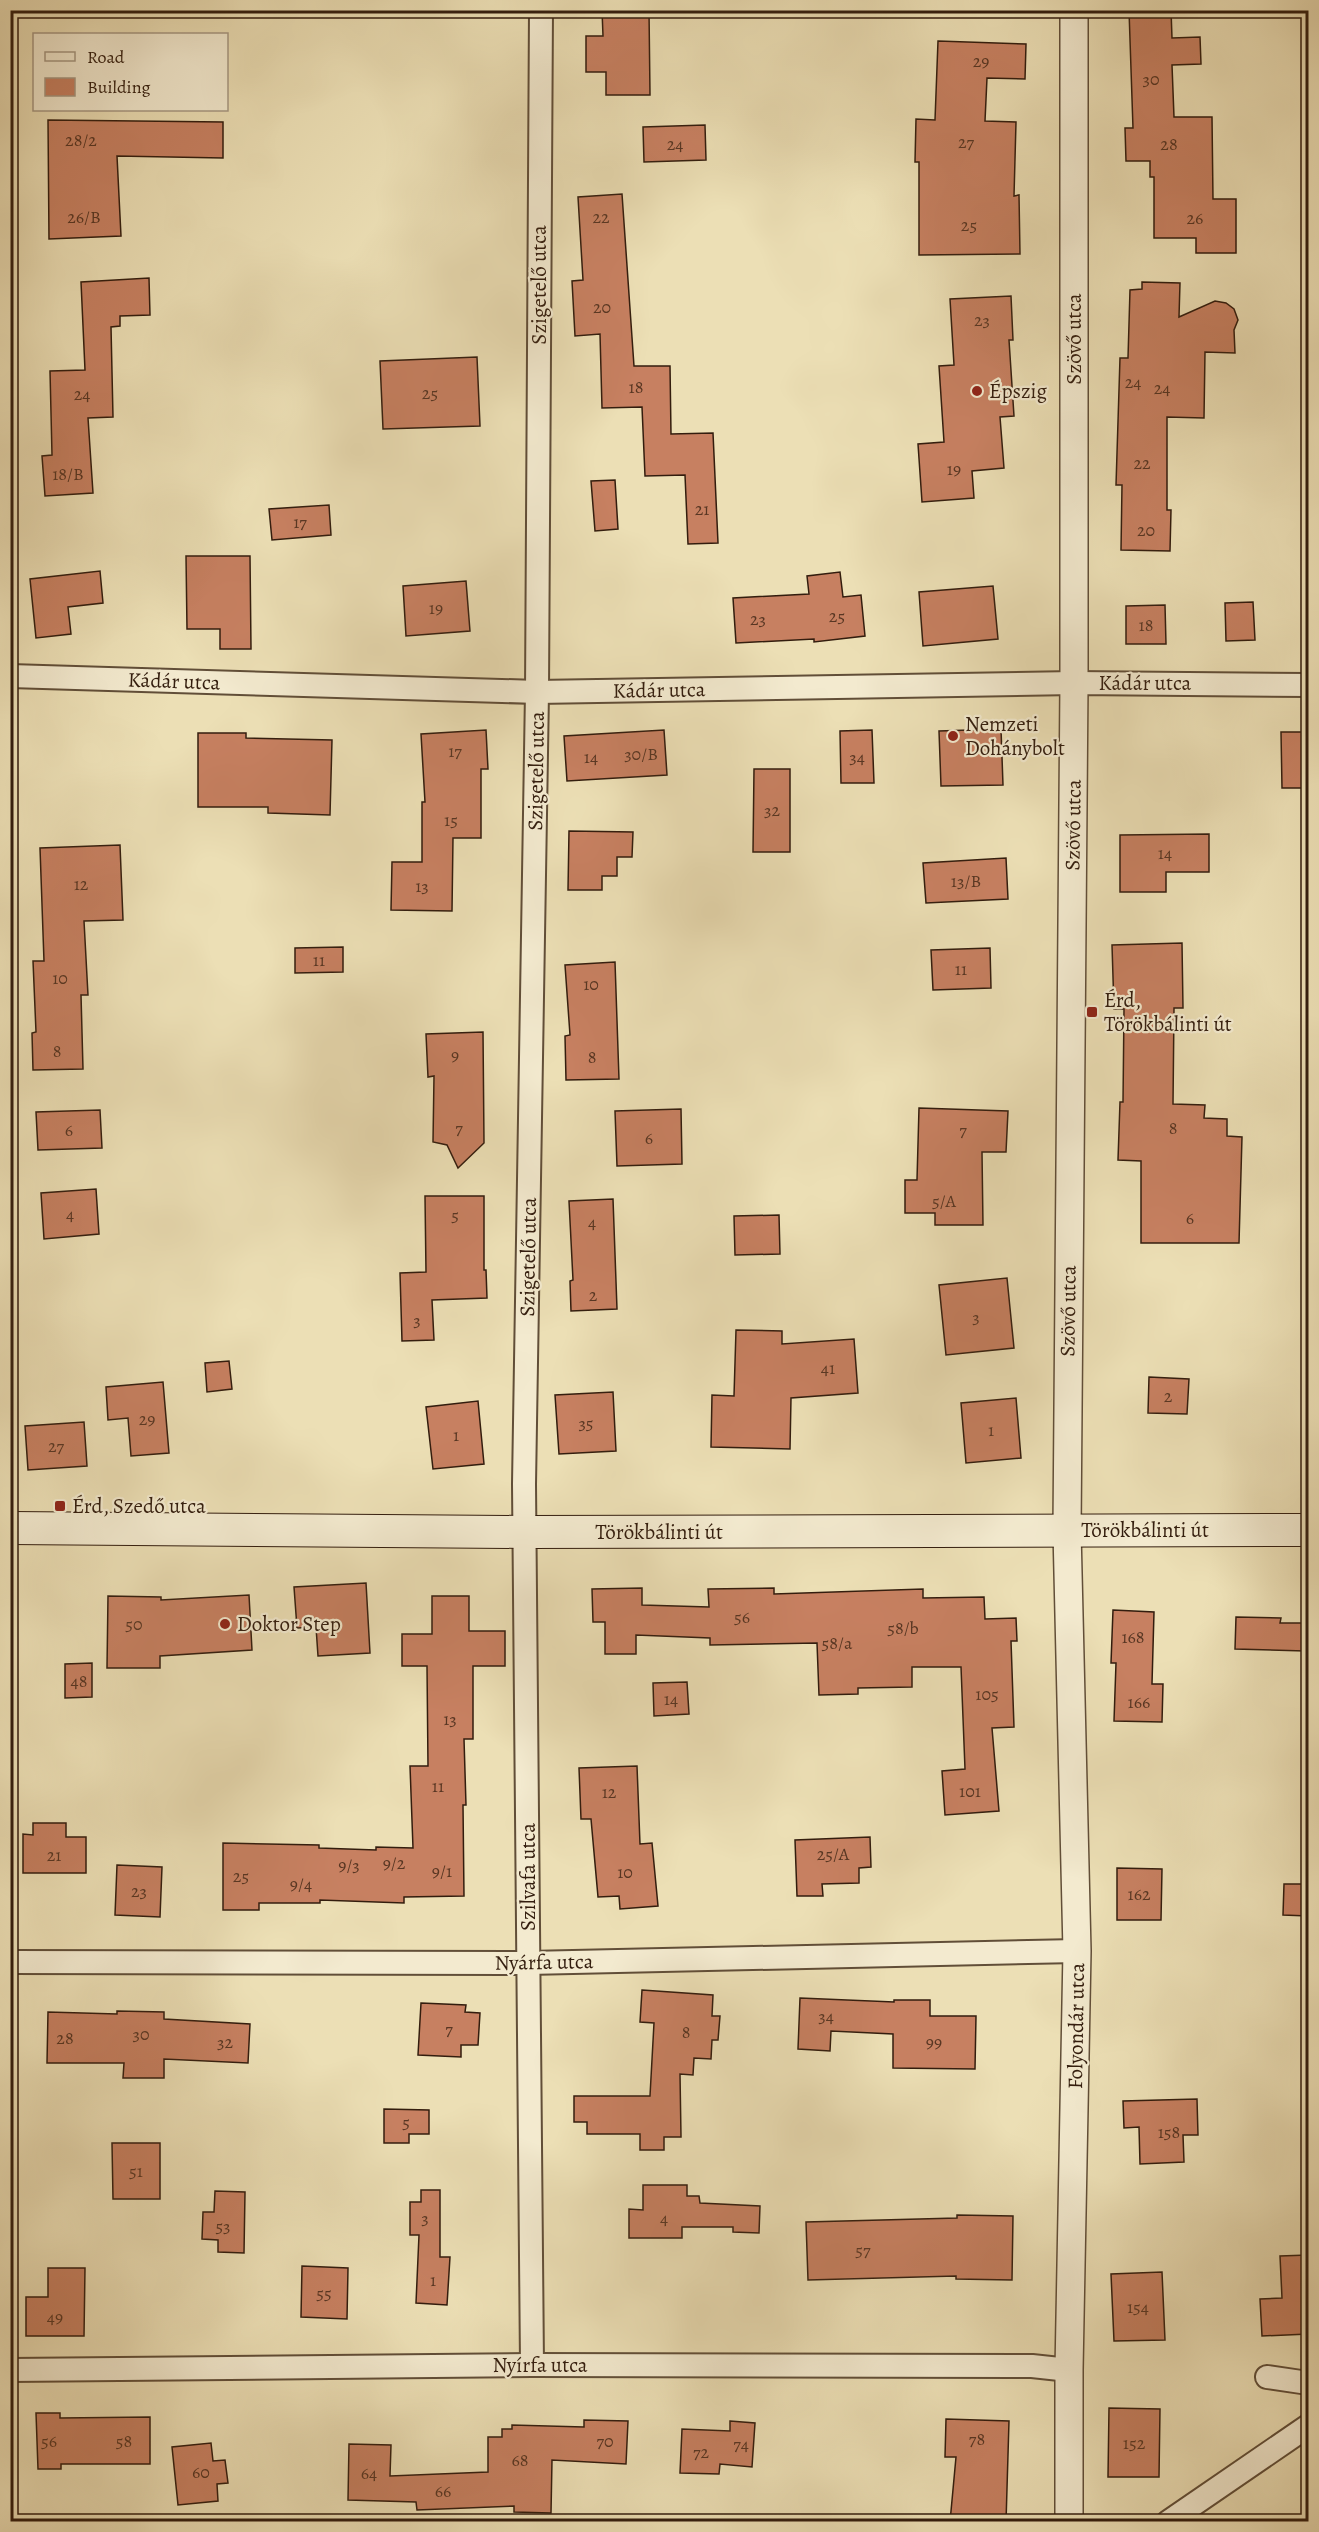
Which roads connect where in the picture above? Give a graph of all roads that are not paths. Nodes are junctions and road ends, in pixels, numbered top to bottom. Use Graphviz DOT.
graph roads {
  1 [pos="541,10"];
  2 [pos="1074,10"];
  3 [pos="10,676"];
  4 [pos="1074,683"];
  5 [pos="1308,685"];
  6 [pos="537,692"];
  7 [pos="10,1528"];
  8 [pos="1308,1530"];
  9 [pos="1067,1531"];
  10 [pos="525,1532"];
  11 [pos="1077,1951"];
  12 [pos="10,1962"];
  13 [pos="528,1963"];
  14 [pos="532,2365"];
  15 [pos="10,2370"];
  16 [pos="1069,2370"];
  17 [pos="1267,2377"];
  18 [pos="1308,2383"];
  19 [pos="1308,2426"];
  20 [pos="1069,2522"];
  21 [pos="1168,2522"];
  1 -- 6 [label="street, Szigetelő utca"];
  2 -- 4 [label="street, Szövő utca"];
  3 -- 6 [label="street, Kádár utca"];
  4 -- 5 [label="street, Kádár utca"];
  4 -- 6 [label="street, Kádár utca"];
  4 -- 9 [label="street, Szövő utca"];
  6 -- 10 [label="street, Szigetelő utca"];
  7 -- 10 [label="main road, Törökbálinti út"];
  8 -- 9 [label="main road, Törökbálinti út"];
  9 -- 10 [label="main road, Törökbálinti út"];
  9 -- 11 [label="street, Folyondár utca"];
  10 -- 13 [label="street, Szilvafa utca"];
  11 -- 13 [label="street, Nyárfa utca"];
  11 -- 16 [label="street, Folyondár utca"];
  12 -- 13 [label="street, Nyárfa utca"];
  13 -- 14 [label="street, Szilvafa utca"];
  14 -- 15 [label="street, Nyírfa utca"];
  14 -- 16 [label="street, Nyírfa utca"];
  16 -- 20 [label="street, Folyondár utca"];
  17 -- 18 [label="street"];
  19 -- 21 [label="street"];
}
